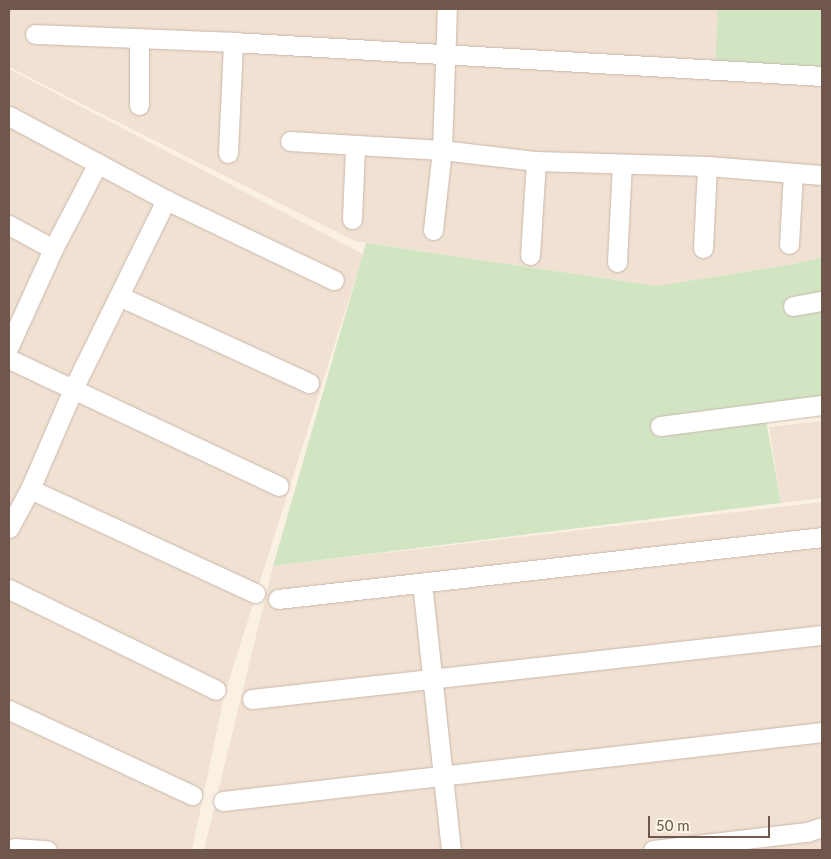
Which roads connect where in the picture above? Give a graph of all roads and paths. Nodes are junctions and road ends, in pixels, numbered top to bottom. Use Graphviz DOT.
graph roads {
  1 [pos="447,9"];
  2 [pos="35,34"];
  3 [pos="139,38"];
  4 [pos="233,42"];
  5 [pos="444,54"];
  6 [pos="822,76"];
  7 [pos="139,105"];
  8 [pos="9,116"];
  9 [pos="290,141"];
  10 [pos="355,146"];
  11 [pos="442,150"];
  12 [pos="228,153"];
  13 [pos="536,161"];
  14 [pos="98,163"];
  15 [pos="622,164"];
  16 [pos="707,166"];
  17 [pos="793,173"];
  18 [pos="822,175"];
  19 [pos="166,200"];
  20 [pos="352,219"];
  21 [pos="9,225"];
  22 [pos="433,230"];
  23 [pos="789,244"];
  24 [pos="703,248"];
  25 [pos="53,249"];
  26 [pos="530,255"];
  27 [pos="617,262"];
  28 [pos="334,280"];
  29 [pos="119,296"];
  30 [pos="822,302"];
  31 [pos="793,306"];
  32 [pos="10,341"];
  33 [pos="9,359"];
  34 [pos="309,383"];
  35 [pos="74,389"];
  36 [pos="822,405"];
  37 [pos="660,426"];
  38 [pos="279,486"];
  39 [pos="30,489"];
  40 [pos="9,528"];
  41 [pos="822,537"];
  42 [pos="422,583"];
  43 [pos="9,589"];
  44 [pos="256,594"];
  45 [pos="278,599"];
  46 [pos="822,635"];
  47 [pos="432,678"];
  48 [pos="216,690"];
  49 [pos="252,699"];
  50 [pos="9,710"];
  51 [pos="822,732"];
  52 [pos="442,777"];
  53 [pos="192,795"];
  54 [pos="223,801"];
  55 [pos="822,827"];
  56 [pos="714,846"];
  57 [pos="9,850"];
  58 [pos="47,850"];
  59 [pos="451,850"];
  60 [pos="653,850"];
  1 -- 5 [label="street"];
  2 -- 3 [label="street"];
  3 -- 4 [label="street"];
  3 -- 7 [label="street"];
  4 -- 5 [label="street"];
  4 -- 12 [label="street"];
  5 -- 6 [label="street"];
  5 -- 11 [label="street"];
  8 -- 14 [label="street"];
  9 -- 10 [label="street"];
  10 -- 11 [label="street"];
  10 -- 20 [label="street"];
  11 -- 13 [label="street"];
  11 -- 22 [label="street"];
  13 -- 15 [label="street"];
  13 -- 26 [label="street"];
  14 -- 19 [label="street"];
  14 -- 25 [label="street"];
  15 -- 16 [label="street"];
  15 -- 27 [label="street"];
  16 -- 17 [label="street"];
  16 -- 24 [label="street"];
  17 -- 18 [label="street"];
  17 -- 23 [label="street"];
  19 -- 28 [label="street"];
  19 -- 29 [label="street"];
  21 -- 25 [label="street"];
  25 -- 32 [label="street"];
  29 -- 34 [label="street"];
  29 -- 35 [label="street"];
  30 -- 31 [label="street"];
  33 -- 35 [label="street"];
  35 -- 38 [label="street"];
  35 -- 39 [label="street"];
  36 -- 37 [label="street"];
  39 -- 40 [label="street"];
  39 -- 44 [label="street"];
  41 -- 42 [label="street"];
  42 -- 45 [label="street"];
  42 -- 47 [label="street"];
  43 -- 48 [label="street"];
  46 -- 47 [label="street"];
  47 -- 49 [label="street"];
  47 -- 52 [label="street"];
  50 -- 53 [label="street"];
  51 -- 52 [label="street"];
  52 -- 54 [label="street"];
  52 -- 59 [label="street"];
  55 -- 56 [label="street"];
  56 -- 60 [label="street"];
  57 -- 58 [label="street"];
}
